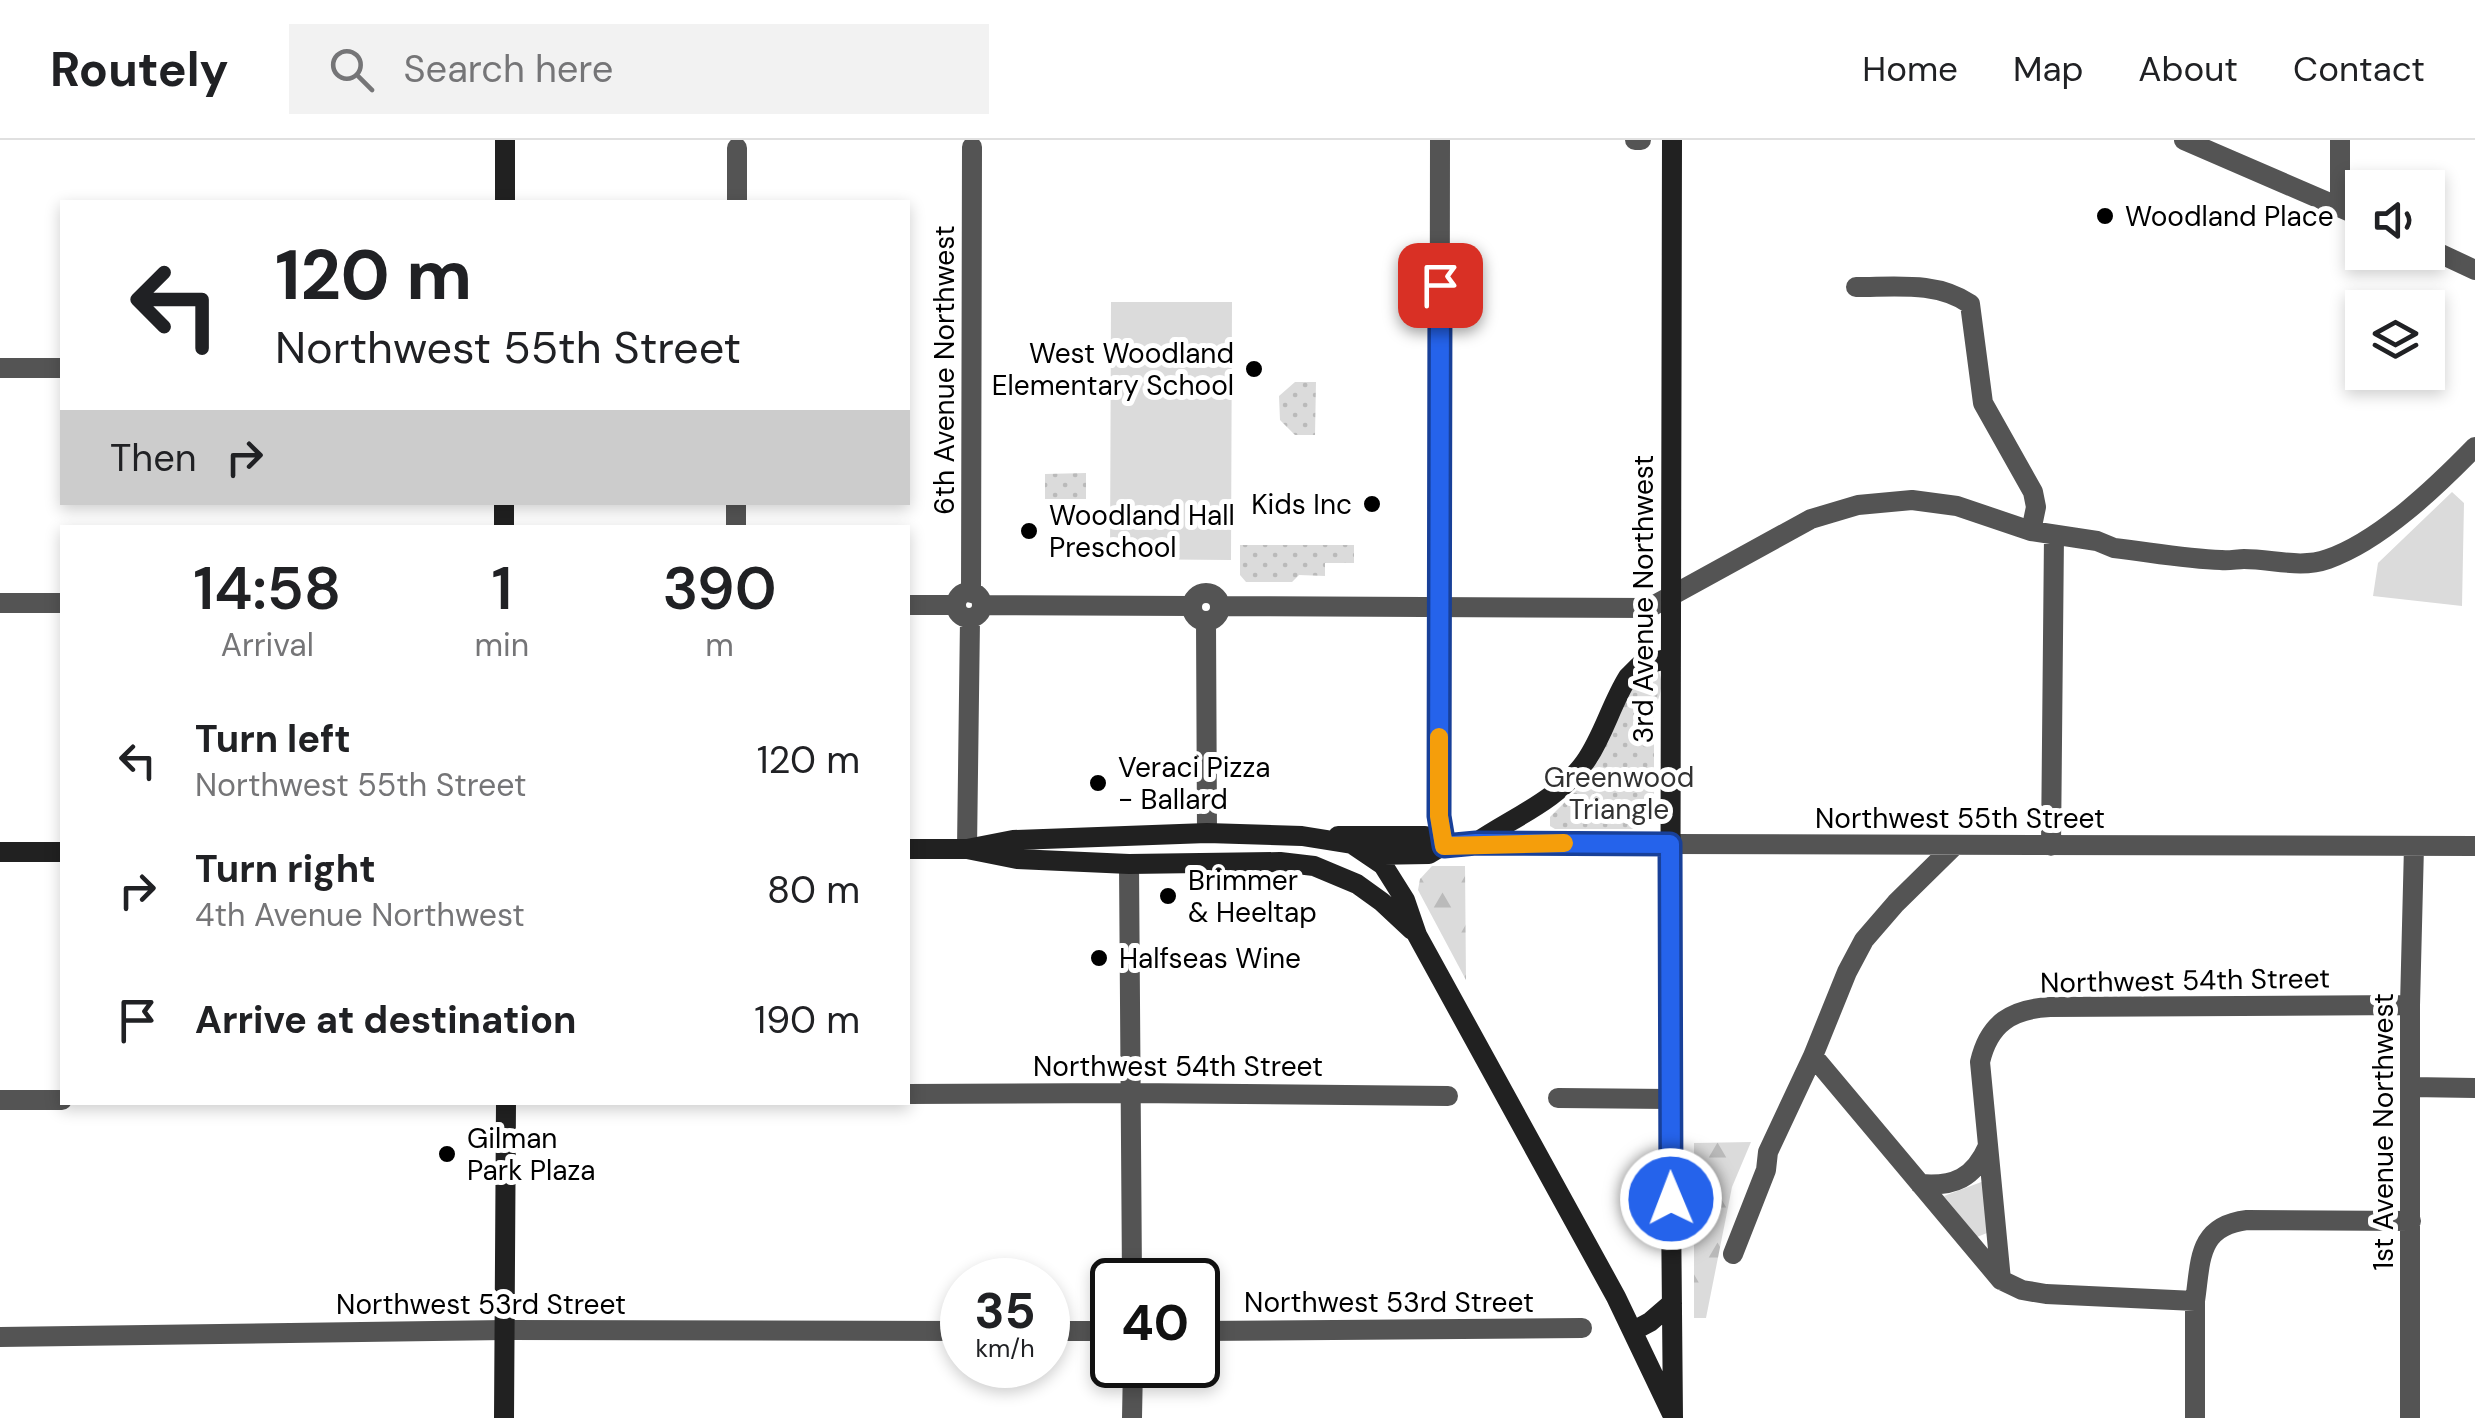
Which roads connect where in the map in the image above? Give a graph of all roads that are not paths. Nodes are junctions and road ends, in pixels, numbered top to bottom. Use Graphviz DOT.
graph roads {
  1 [pos="505,140"];
  2 [pos="1440,140"];
  3 [pos="1672,140"];
  4 [pos="2184,140"];
  5 [pos="2340,140"];
  6 [pos="972,142"];
  7 [pos="738,143"];
  8 [pos="505,200"];
  9 [pos="737,200"];
  10 [pos="2340,207"];
  11 [pos="2345,210"];
  12 [pos="2445,256"];
  13 [pos="2475,270"];
  14 [pos="1856,287"];
  15 [pos="0,368"];
  16 [pos="60,368"];
  17 [pos="2475,448"];
  18 [pos="2031,530"];
  19 [pos="2054,535"];
  20 [pos="1672,597"];
  21 [pos="0,603"];
  22 [pos="60,603"];
  23 [pos="910,605"];
  24 [pos="970,605"];
  25 [pos="1440,606"];
  26 [pos="1206,611"];
  27 [pos="1670,658"];
  28 [pos="1207,834"];
  29 [pos="1302,836"];
  30 [pos="1476,843"];
  31 [pos="1670,844"];
  32 [pos="1444,846"];
  33 [pos="1954,846"];
  34 [pos="2051,846"];
  35 [pos="2414,846"];
  36 [pos="2475,846"];
  37 [pos="967,849"];
  38 [pos="910,850"];
  39 [pos="0,852"];
  40 [pos="60,852"];
  41 [pos="1369,855"];
  42 [pos="1254,862"];
  43 [pos="1129,864"];
  44 [pos="1417,935"];
  45 [pos="2410,1005"];
  46 [pos="1813,1056"];
  47 [pos="2411,1087"];
  48 [pos="2475,1088"];
  49 [pos="1130,1093"];
  50 [pos="910,1094"];
  51 [pos="1448,1096"];
  52 [pos="1558,1098"];
  53 [pos="1670,1098"];
  54 [pos="0,1100"];
  55 [pos="60,1100"];
  56 [pos="506,1105"];
  57 [pos="1988,1146"];
  58 [pos="1920,1184"];
  59 [pos="2411,1221"];
  60 [pos="1733,1254"];
  61 [pos="1132,1258"];
  62 [pos="2001,1280"];
  63 [pos="2195,1302"];
  64 [pos="1672,1303"];
  65 [pos="1582,1328"];
  66 [pos="505,1330"];
  67 [pos="940,1331"];
  68 [pos="1220,1331"];
  69 [pos="1633,1331"];
  70 [pos="0,1336"];
  71 [pos="1133,1388"];
  72 [pos="504,1418"];
  73 [pos="1132,1418"];
  74 [pos="1673,1418"];
  75 [pos="2195,1418"];
  76 [pos="2410,1418"];
  1 -- 8 [label="street"];
  2 -- 25 [label="street"];
  3 -- 20 [label="street, 3rd Avenue Northwest"];
  4 -- 10 [label="street"];
  5 -- 10 [label="street"];
  6 -- 24 [label="street, 6th Avenue Northwest"];
  7 -- 9 [label="street"];
  10 -- 11 [label="street"];
  12 -- 13 [label="street"];
  14 -- 18 [label="street"];
  15 -- 16 [label="street"];
  17 -- 19 [label="street"];
  18 -- 19 [label="street"];
  18 -- 20 [label="street"];
  19 -- 34 [label="street"];
  20 -- 25 [label="street"];
  20 -- 27 [label="street, 3rd Avenue Northwest"];
  21 -- 22 [label="street"];
  23 -- 24 [label="street"];
  24 -- 26 [label="street"];
  24 -- 37 [label="street, 6th Avenue Northwest"];
  25 -- 26 [label="street"];
  25 -- 32 [label="street"];
  26 -- 28 [label="street"];
  27 -- 30 [label="street"];
  27 -- 31 [label="street, 3rd Avenue Northwest"];
  28 -- 29 [label="street"];
  28 -- 37 [label="street"];
  29 -- 32 [label="street, Northwest 55th Street"];
  29 -- 41 [label="street"];
  30 -- 31 [label="street, Northwest 55th Street"];
  30 -- 32 [label="street, Northwest 55th Street"];
  31 -- 33 [label="street, Northwest 55th Street"];
  31 -- 53 [label="street, 3rd Avenue Northwest"];
  32 -- 41 [label="street, Northwest 55th Street"];
  33 -- 34 [label="street, Northwest 55th Street"];
  33 -- 46 [label="street"];
  34 -- 35 [label="street, Northwest 55th Street"];
  35 -- 36 [label="street, Northwest 55th Street"];
  35 -- 45 [label="street, 1st Avenue Northwest"];
  37 -- 38 [label="street"];
  37 -- 43 [label="street"];
  39 -- 40 [label="street"];
  41 -- 42 [label="street, Northwest 55th Street"];
  41 -- 44 [label="street"];
  42 -- 43 [label="street"];
  42 -- 44 [label="street"];
  43 -- 49 [label="street"];
  44 -- 69 [label="street"];
  45 -- 47 [label="street, 1st Avenue Northwest"];
  45 -- 57 [label="street, Northwest 54th Street"];
  46 -- 58 [label="street"];
  46 -- 60 [label="street"];
  47 -- 48 [label="street"];
  47 -- 59 [label="street, 1st Avenue Northwest"];
  49 -- 50 [label="street, Northwest 54th Street"];
  49 -- 51 [label="street, Northwest 54th Street"];
  49 -- 61 [label="street"];
  52 -- 53 [label="street"];
  53 -- 64 [label="street, 3rd Avenue Northwest"];
  54 -- 55 [label="street"];
  56 -- 66 [label="street"];
  57 -- 58 [label="street"];
  57 -- 62 [label="street"];
  58 -- 62 [label="street"];
  59 -- 63 [label="street"];
  59 -- 76 [label="street, 1st Avenue Northwest"];
  62 -- 63 [label="street"];
  63 -- 75 [label="street"];
  64 -- 69 [label="street"];
  64 -- 74 [label="street, 3rd Avenue Northwest"];
  65 -- 68 [label="street, Northwest 53rd Street"];
  66 -- 67 [label="street, Northwest 53rd Street"];
  66 -- 70 [label="street, Northwest 53rd Street"];
  66 -- 72 [label="street"];
  69 -- 74 [label="street"];
  71 -- 73 [label="street"];
}
